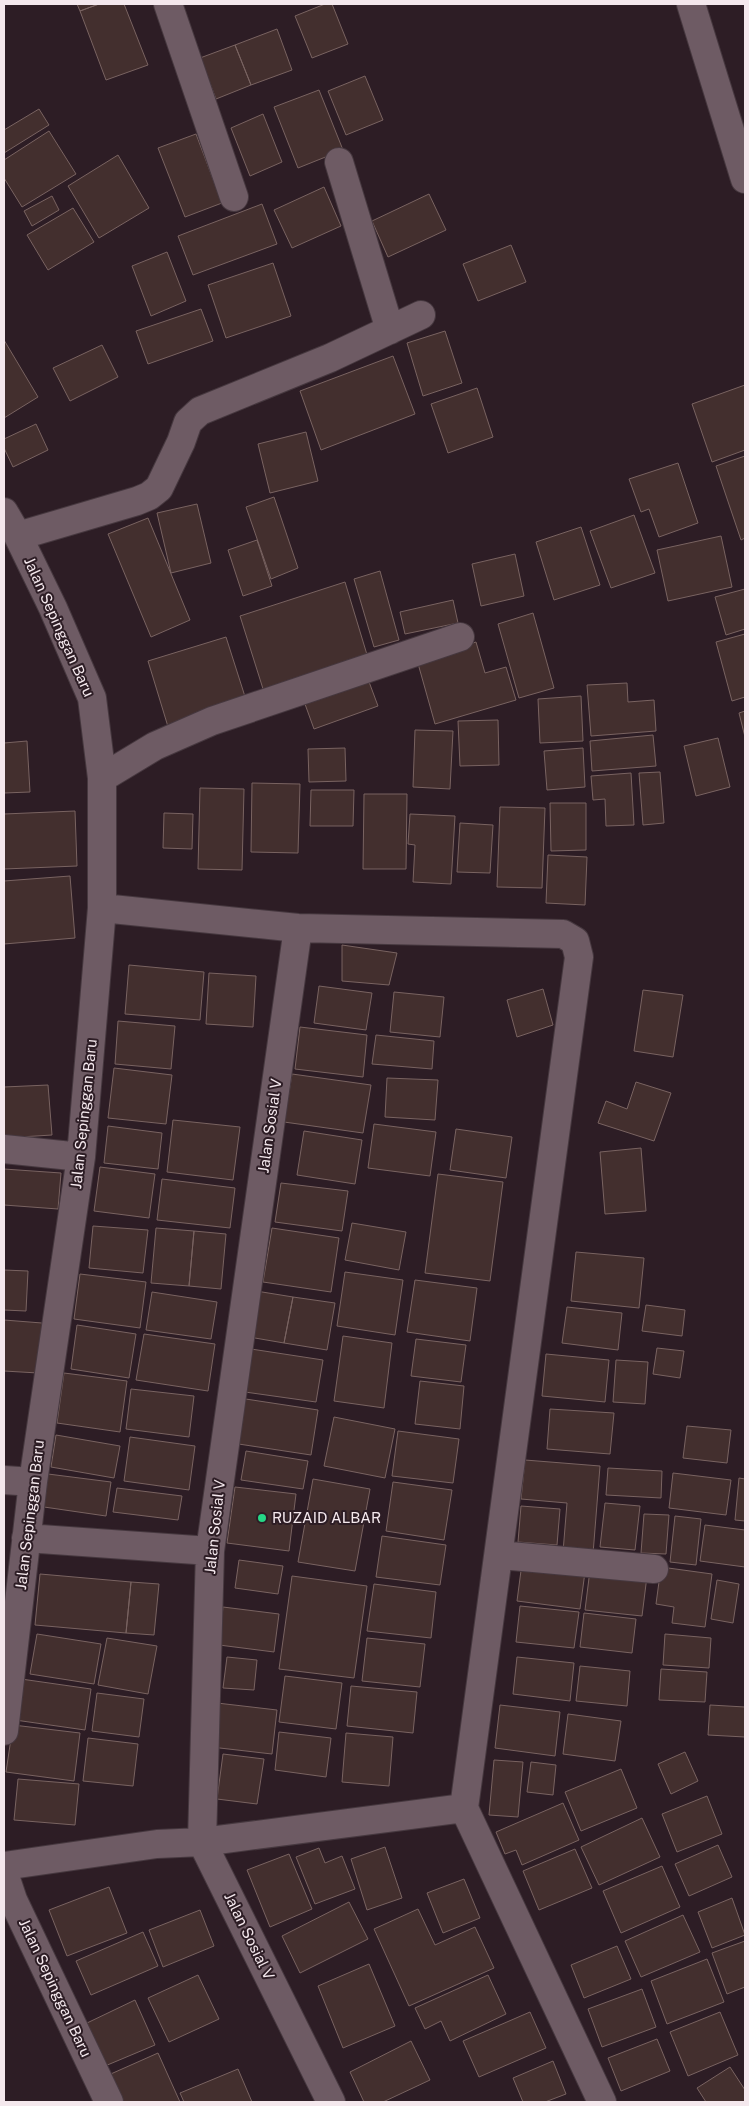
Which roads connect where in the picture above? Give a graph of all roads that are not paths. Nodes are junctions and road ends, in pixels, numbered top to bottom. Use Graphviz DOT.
graph roads {
  1 [pos="168,4"];
  2 [pos="691,4"];
  3 [pos="339,162"];
  4 [pos="745,180"];
  5 [pos="234,197"];
  6 [pos="421,315"];
  7 [pos="390,330"];
  8 [pos="4,512"];
  9 [pos="18,536"];
  10 [pos="460,637"];
  11 [pos="102,778"];
  12 [pos="102,908"];
  13 [pos="298,928"];
  14 [pos="4,1149"];
  15 [pos="81,1157"];
  16 [pos="4,1480"];
  17 [pos="33,1482"];
  18 [pos="26,1538"];
  19 [pos="210,1551"];
  20 [pos="499,1555"];
  21 [pos="654,1569"];
  22 [pos="4,1731"];
  23 [pos="464,1808"];
  24 [pos="202,1842"];
  25 [pos="4,1866"];
  26 [pos="4,1873"];
  27 [pos="109,2102"];
  28 [pos="331,2102"];
  29 [pos="602,2102"];
  1 -- 5 [label="street"];
  2 -- 4 [label="street"];
  3 -- 7 [label="street"];
  6 -- 7 [label="street"];
  7 -- 9 [label="street"];
  8 -- 9 [label="street, Jalan Sepinggan Baru"];
  9 -- 11 [label="street, Jalan Sepinggan Baru"];
  10 -- 11 [label="street"];
  11 -- 12 [label="street, Jalan Sepinggan Baru"];
  12 -- 13 [label="street"];
  12 -- 15 [label="street, Jalan Sepinggan Baru"];
  13 -- 19 [label="street, Jalan Sosial V"];
  13 -- 20 [label="street"];
  14 -- 15 [label="street"];
  15 -- 17 [label="street, Jalan Sepinggan Baru"];
  16 -- 17 [label="street"];
  17 -- 18 [label="street, Jalan Sepinggan Baru"];
  18 -- 19 [label="street"];
  18 -- 22 [label="street, Jalan Sepinggan Baru"];
  19 -- 24 [label="street, Jalan Sosial V"];
  20 -- 21 [label="street"];
  20 -- 23 [label="street"];
  23 -- 24 [label="street"];
  23 -- 29 [label="street"];
  24 -- 25 [label="street"];
  24 -- 28 [label="street, Jalan Sosial V"];
  26 -- 27 [label="street, Jalan Sepinggan Baru"];
}
